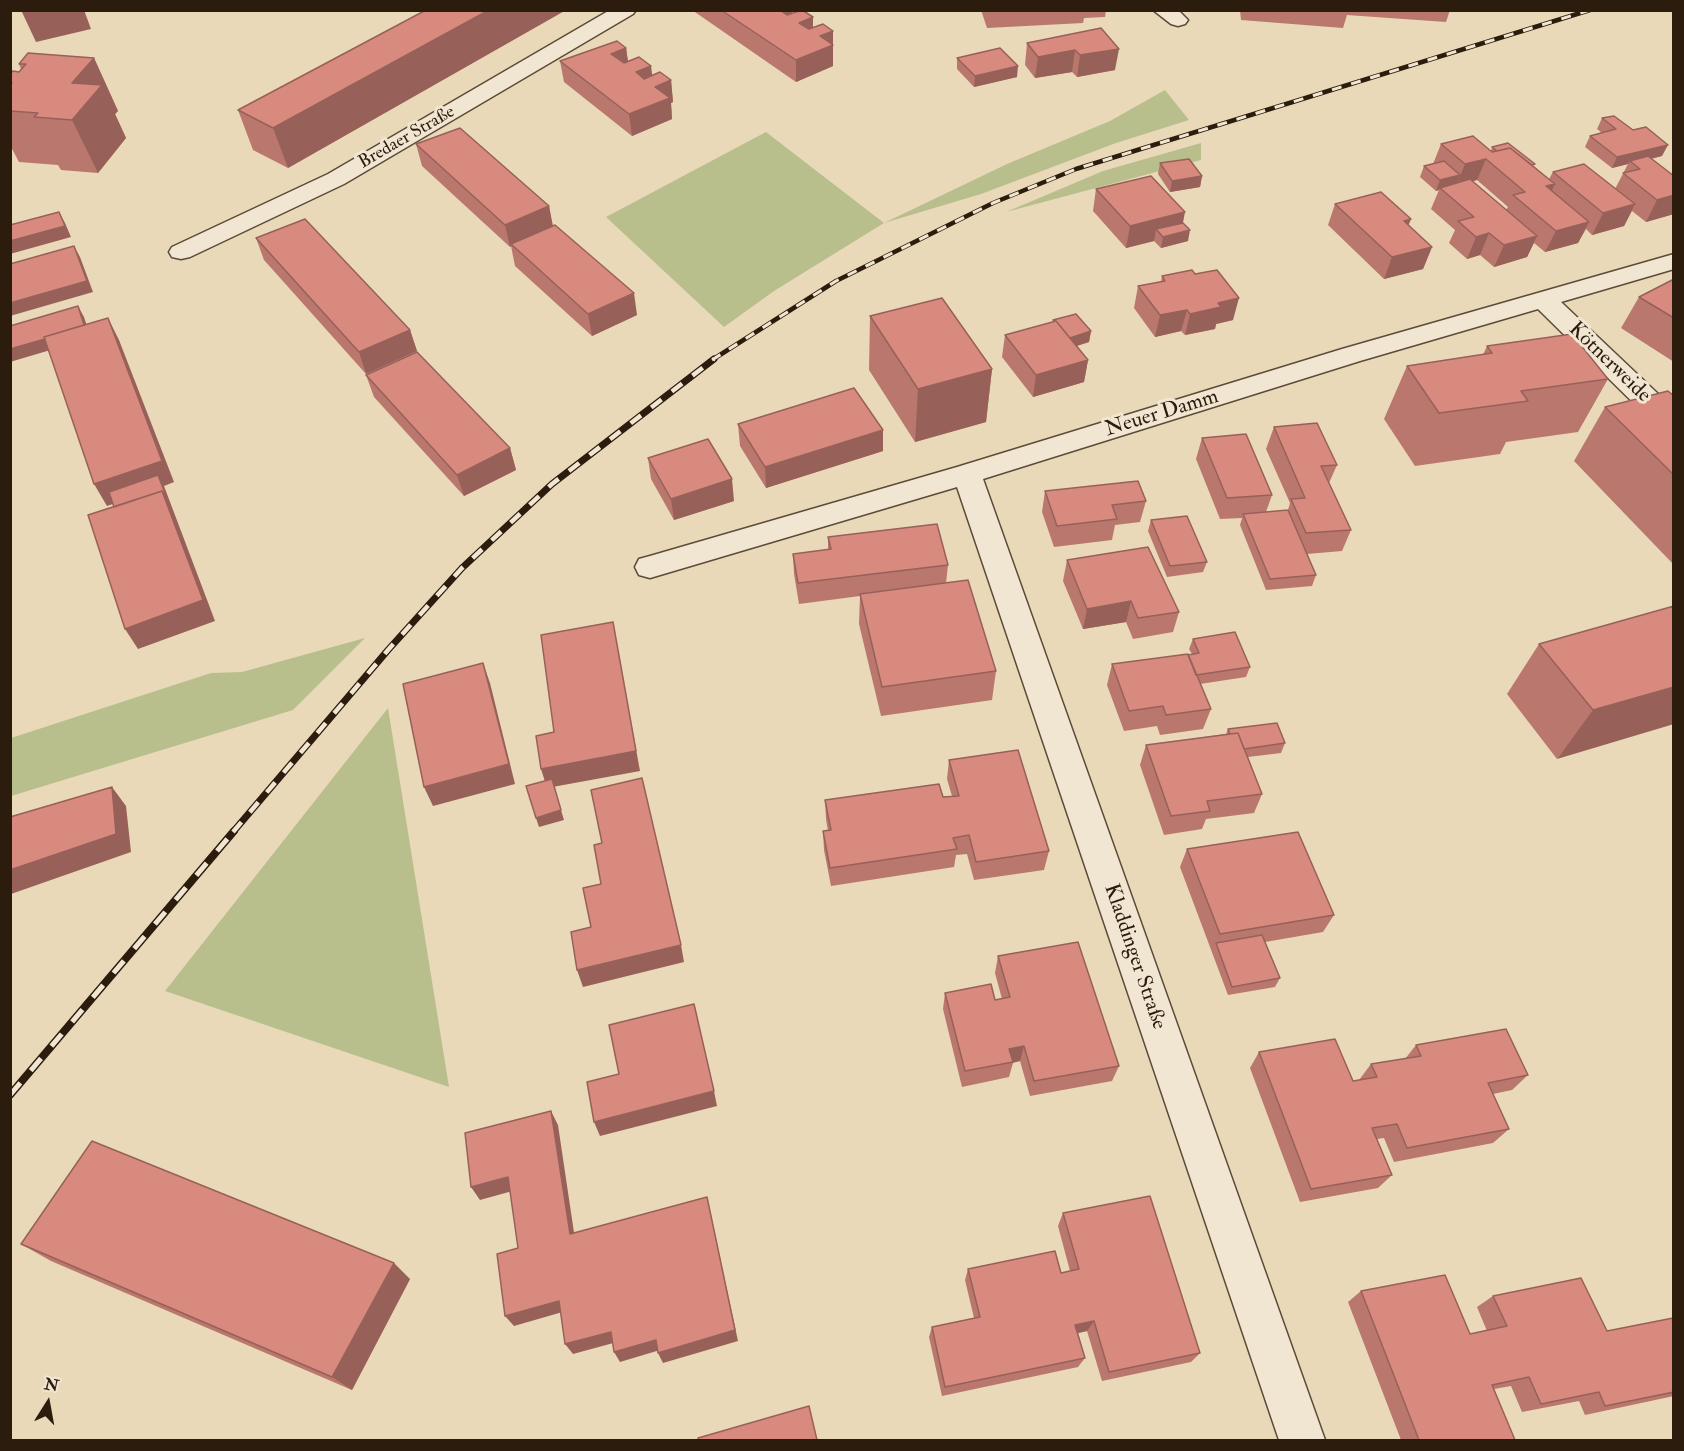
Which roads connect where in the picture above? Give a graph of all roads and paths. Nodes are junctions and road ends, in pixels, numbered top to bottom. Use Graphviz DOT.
graph roads {
  1 [pos="626,10"];
  2 [pos="181,252"];
  3 [pos="1674,261"];
  4 [pos="1545,301"];
  5 [pos="1674,426"];
  6 [pos="967,474"];
  7 [pos="650,567"];
  8 [pos="1302,1440"];
  1 -- 2 [label="street, Bredaer Straße"];
  3 -- 4 [label="street, Neuer Damm"];
  4 -- 5 [label="street, Kötnerweide"];
  4 -- 6 [label="street, Neuer Damm"];
  6 -- 7 [label="street, Neuer Damm"];
  6 -- 8 [label="street, Kladdinger Straße"];
}
